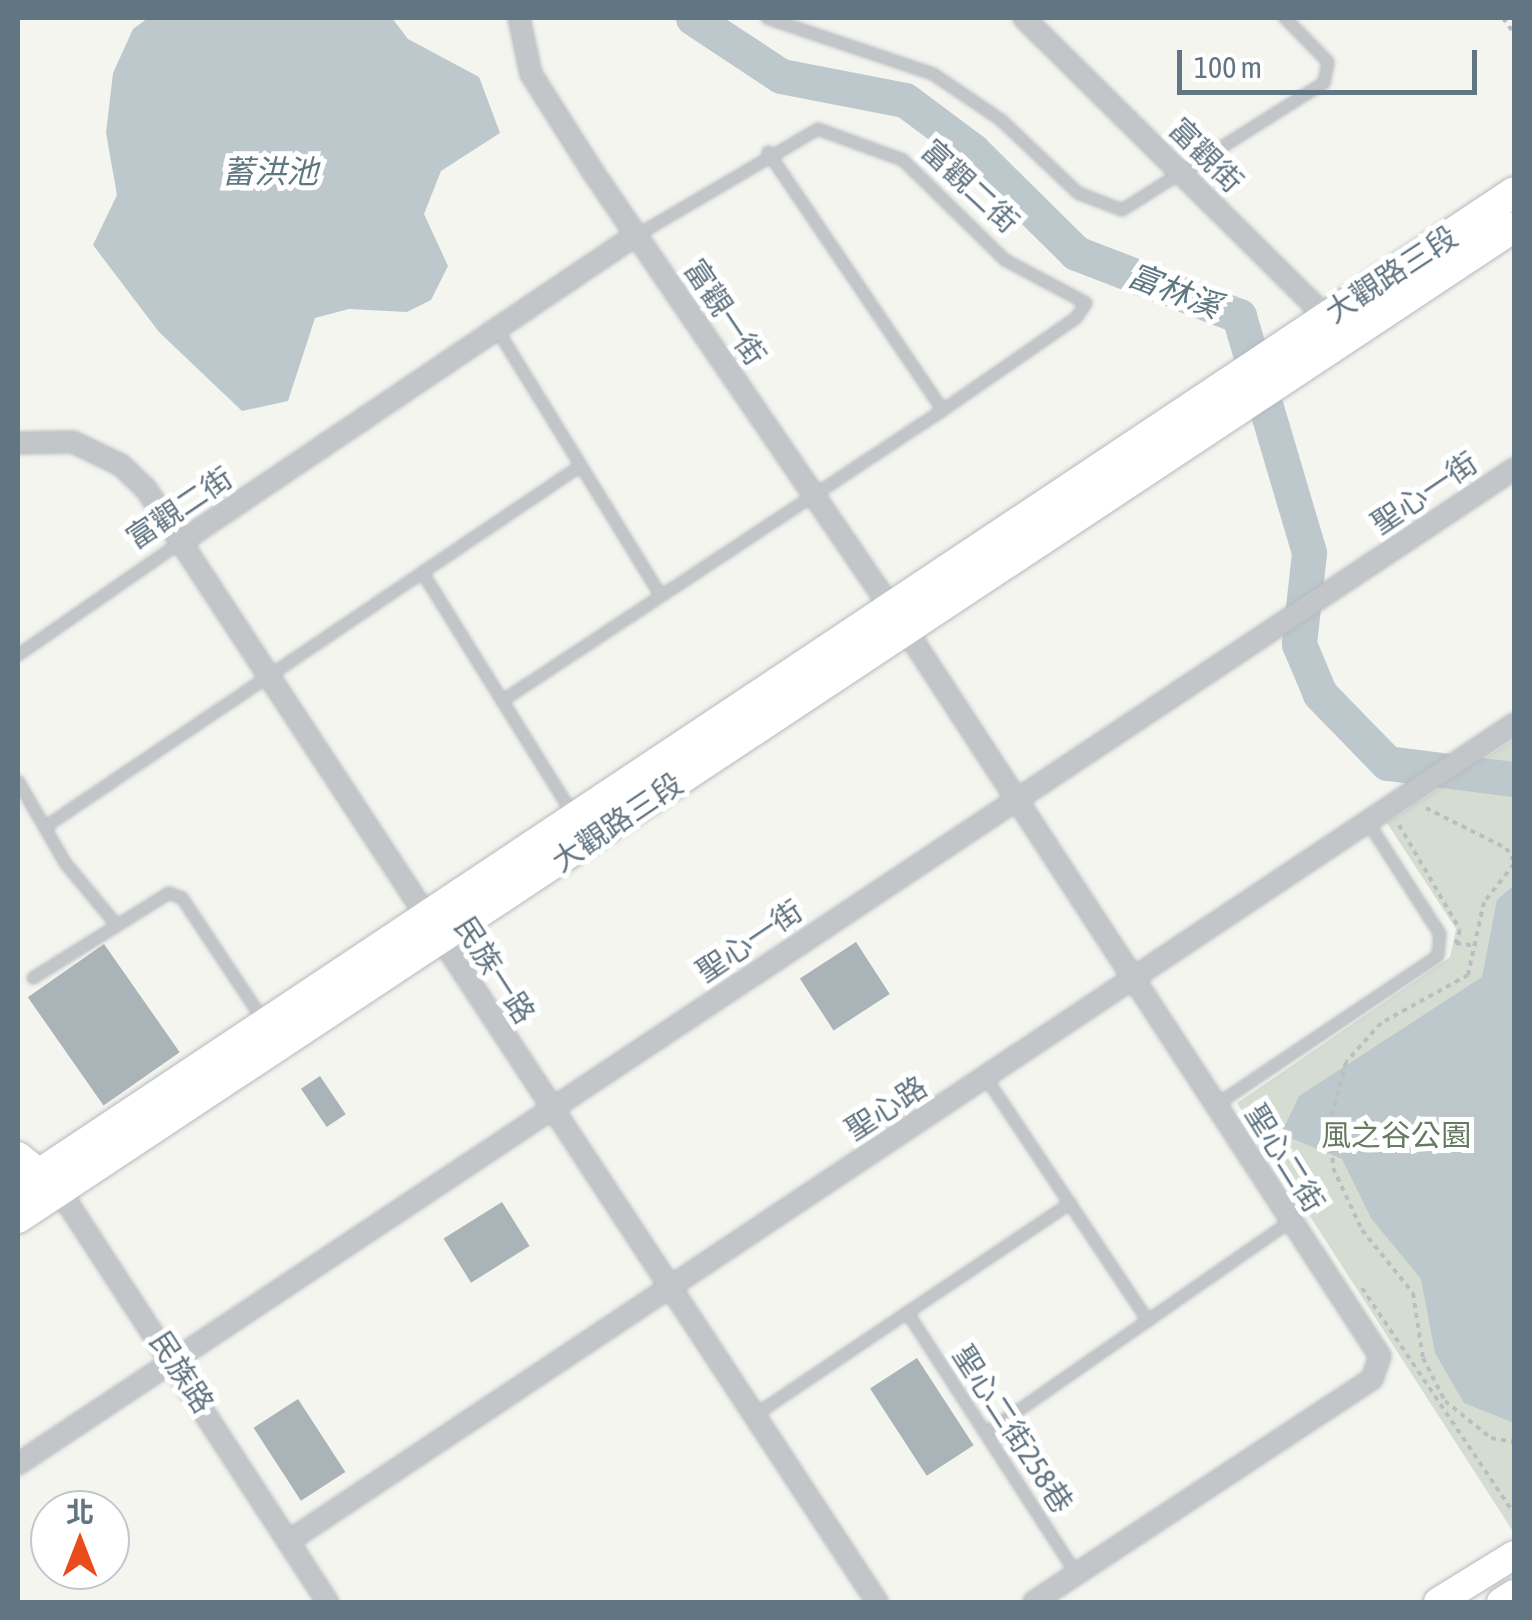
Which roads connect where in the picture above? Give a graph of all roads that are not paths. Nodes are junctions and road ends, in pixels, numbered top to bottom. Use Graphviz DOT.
graph roads {
  1 [pos="519,18"];
  2 [pos="767,18"];
  3 [pos="1027,18"];
  4 [pos="1285,18"];
  5 [pos="768,152"];
  6 [pos="1184,176"];
  7 [pos="1514,192"];
  8 [pos="1514,227"];
  9 [pos="636,235"];
  10 [pos="1334,327"];
  11 [pos="498,331"];
  12 [pos="943,410"];
  13 [pos="18,443"];
  14 [pos="578,467"];
  15 [pos="1514,469"];
  16 [pos="814,494"];
  17 [pos="181,542"];
  18 [pos="424,575"];
  19 [pos="660,594"];
  20 [pos="898,620"];
  21 [pos="18,654"];
  22 [pos="266,676"];
  23 [pos="502,701"];
  24 [pos="1514,724"];
  25 [pos="18,781"];
  26 [pos="1018,799"];
  27 [pos="574,817"];
  28 [pos="1368,824"];
  29 [pos="48,825"];
  30 [pos="422,912"];
  31 [pos="115,924"];
  32 [pos="440,940"];
  33 [pos="33,978"];
  34 [pos="1132,979"];
  35 [pos="272,1035"];
  36 [pos="986,1078"];
  37 [pos="1216,1105"];
  38 [pos="550,1110"];
  39 [pos="34,1177"];
  40 [pos="1070,1203"];
  41 [pos="18,1218"];
  42 [pos="1290,1222"];
  43 [pos="667,1287"];
  44 [pos="906,1312"];
  45 [pos="1148,1321"];
  46 [pos="174,1359"];
  47 [pos="755,1415"];
  48 [pos="986,1433"];
  49 [pos="18,1464"];
  50 [pos="289,1542"];
  51 [pos="1514,1556"];
  52 [pos="1077,1574"];
  53 [pos="1514,1594"];
  54 [pos="328,1602"];
  55 [pos="877,1602"];
  56 [pos="1034,1602"];
  57 [pos="1438,1602"];
  58 [pos="1502,1602"];
  1 -- 9 [label="street, 富觀一街"];
  2 -- 6 [label="lane"];
  3 -- 6 [label="street, 富觀街"];
  4 -- 6 [label="lane"];
  5 -- 9 [label="lane, 富觀二街"];
  5 -- 12 [label="lane"];
  5 -- 12 [label="lane, 富觀二街"];
  6 -- 10 [label="street, 富觀街"];
  7 -- 10 [label="main road, 大觀路三段"];
  8 -- 10 [label="main road, 大觀路三段"];
  9 -- 11 [label="street, 富觀二街"];
  9 -- 16 [label="street, 富觀一街"];
  10 -- 20 [label="main road, 大觀路三段"];
  11 -- 14 [label="lane"];
  11 -- 17 [label="street, 富觀二街"];
  12 -- 16 [label="lane, 富觀二街"];
  13 -- 17 [label="street, 民族一路"];
  14 -- 18 [label="lane"];
  14 -- 19 [label="lane"];
  15 -- 26 [label="street, 聖心一街"];
  16 -- 19 [label="lane, 富觀二街"];
  16 -- 20 [label="street, 富觀一街"];
  17 -- 21 [label="lane, 富觀二街"];
  17 -- 22 [label="street, 民族一路"];
  18 -- 22 [label="lane"];
  18 -- 23 [label="lane"];
  19 -- 23 [label="lane, 富觀二街"];
  20 -- 26 [label="street, 聖心二街"];
  20 -- 27 [label="main road, 大觀路三段"];
  20 -- 32 [label="main road, 大觀路三段"];
  22 -- 29 [label="lane"];
  22 -- 30 [label="street, 民族一路"];
  23 -- 27 [label="lane"];
  24 -- 28 [label="street, 聖心路"];
  25 -- 29 [label="lane"];
  26 -- 34 [label="street, 聖心二街"];
  26 -- 38 [label="street, 聖心一街"];
  27 -- 30 [label="main road, 大觀路三段"];
  28 -- 34 [label="street, 聖心路"];
  28 -- 37 [label="lane"];
  29 -- 31 [label="lane"];
  30 -- 32 [label="street, 民族一路"];
  30 -- 35 [label="main road, 大觀路三段"];
  31 -- 33 [label="lane"];
  31 -- 35 [label="lane"];
  32 -- 35 [label="main road, 大觀路三段"];
  32 -- 38 [label="street, 民族一路"];
  34 -- 36 [label="street, 聖心路"];
  34 -- 37 [label="street, 聖心二街"];
  35 -- 39 [label="main road, 大觀路三段"];
  36 -- 40 [label="lane"];
  36 -- 43 [label="street, 聖心路"];
  37 -- 42 [label="street, 聖心二街"];
  38 -- 43 [label="street, 民族一路"];
  38 -- 46 [label="street, 聖心一街"];
  39 -- 41 [label="main road, 大觀路三段"];
  39 -- 46 [label="street, 民族路"];
  40 -- 44 [label="lane"];
  40 -- 45 [label="lane"];
  42 -- 45 [label="lane"];
  42 -- 52 [label="street, 聖心二街"];
  43 -- 47 [label="street, 民族一路"];
  43 -- 50 [label="street, 聖心路"];
  44 -- 47 [label="lane"];
  44 -- 48 [label="lane, 聖心二街258巷"];
  45 -- 48 [label="lane"];
  46 -- 49 [label="street, 聖心一街"];
  46 -- 50 [label="street, 民族路"];
  47 -- 55 [label="street, 民族一路"];
  48 -- 52 [label="lane, 聖心二街258巷"];
  50 -- 54 [label="street, 民族路"];
  51 -- 57 [label="street"];
  52 -- 56 [label="street, 聖心二街"];
  53 -- 58 [label="street"];
}
